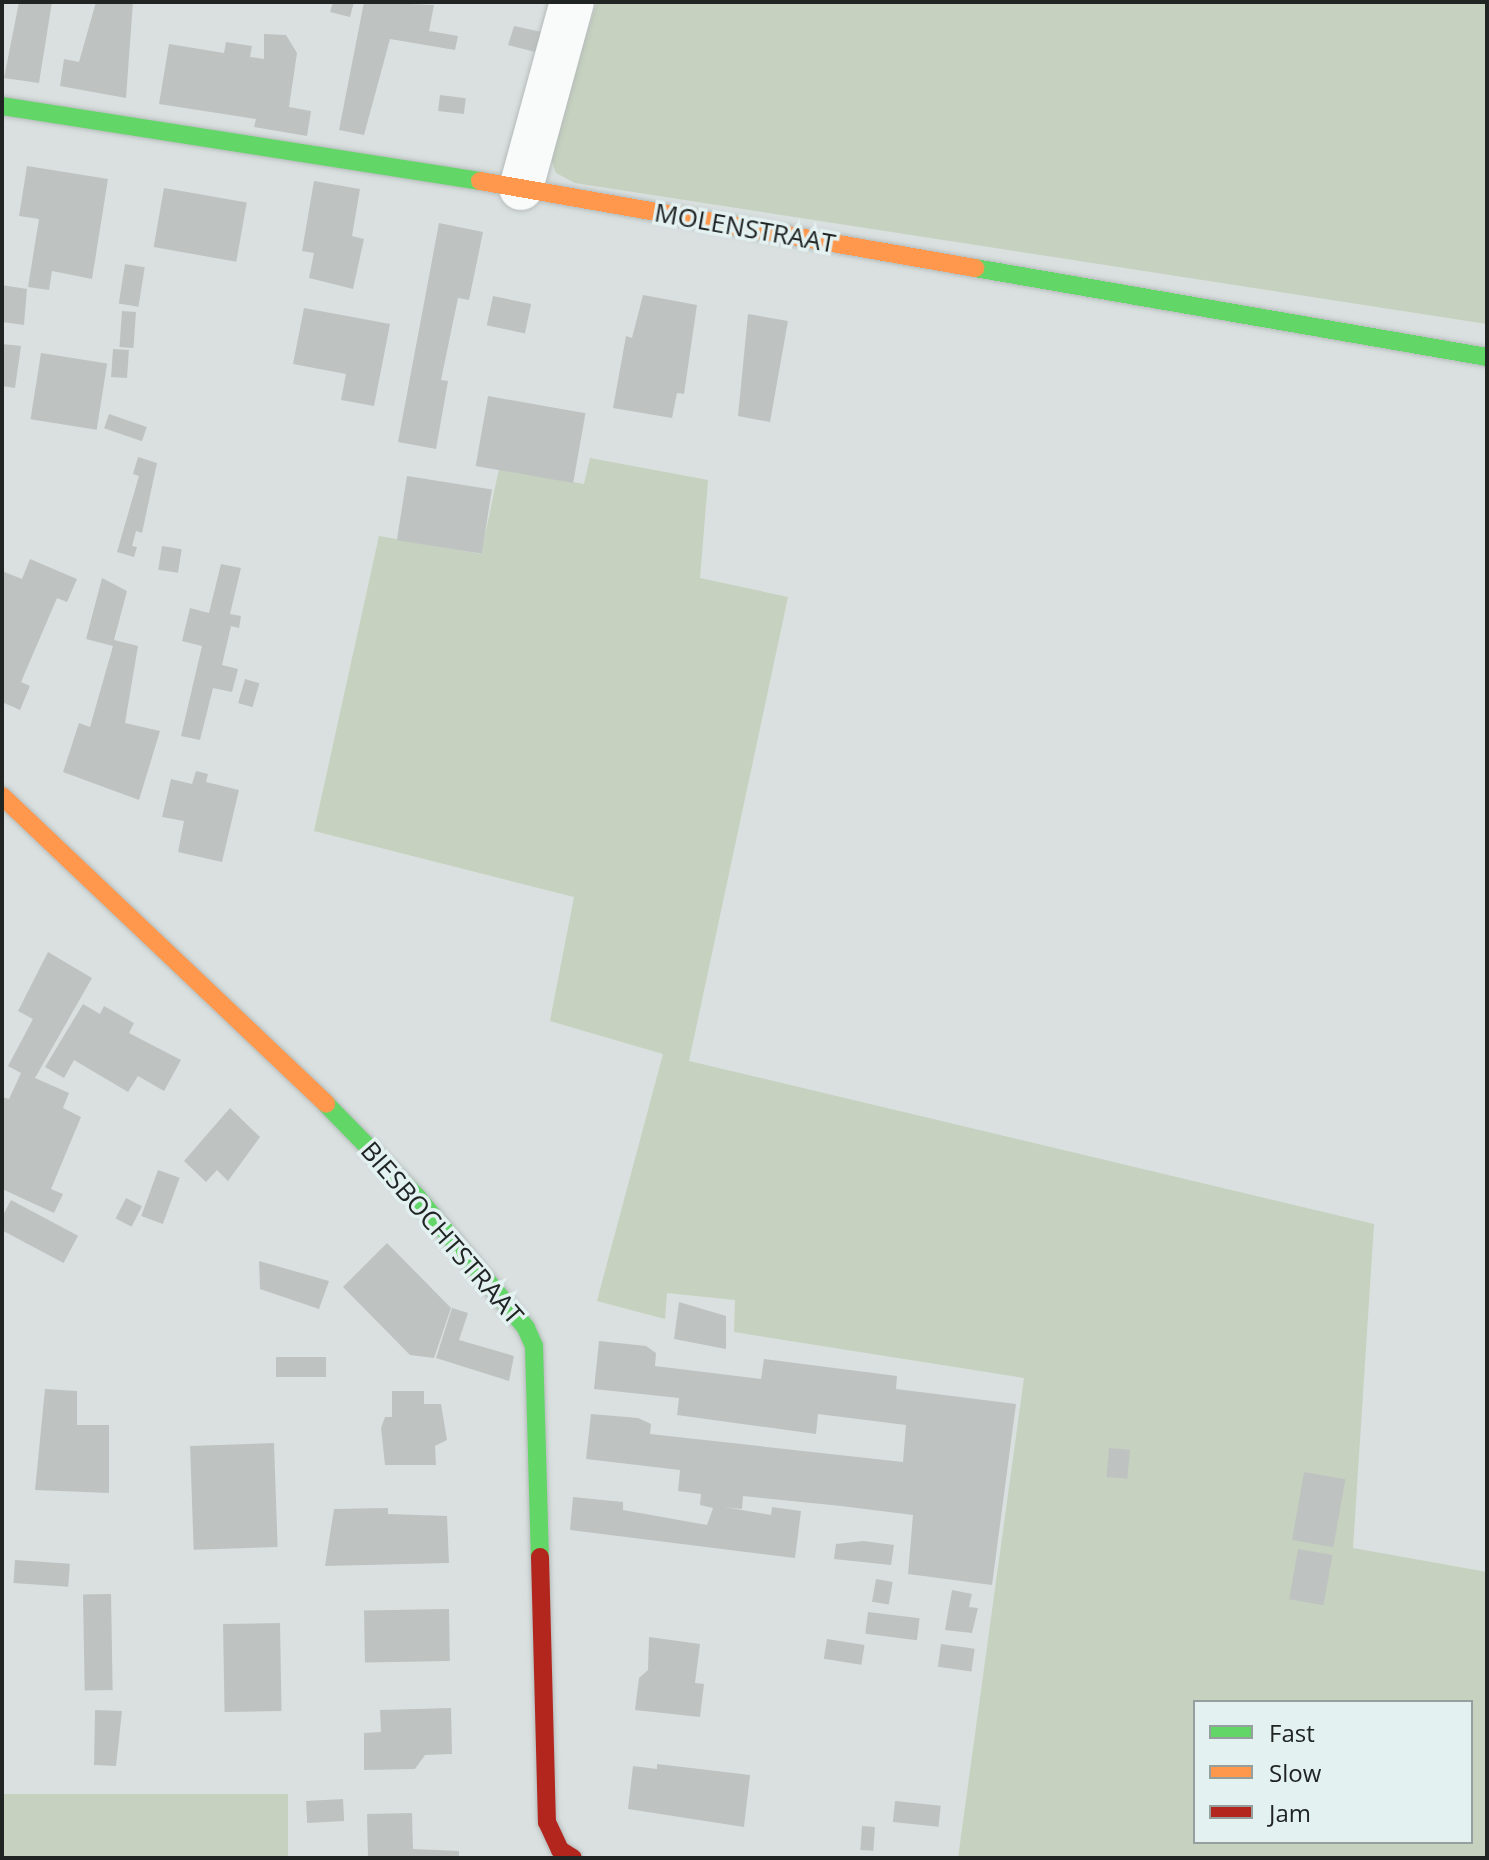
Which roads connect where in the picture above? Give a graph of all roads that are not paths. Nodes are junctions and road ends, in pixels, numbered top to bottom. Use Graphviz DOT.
graph roads {
  1 [pos="572,2"];
  2 [pos="2,106"];
  3 [pos="521,188"];
  4 [pos="1487,357"];
  5 [pos="2,796"];
  6 [pos="573,1858"];
  1 -- 3 [label="street"];
  2 -- 3 [label="street, MOLENSTRAAT"];
  3 -- 4 [label="street, MOLENSTRAAT"];
  5 -- 6 [label="street, BIESBOCHTSTRAAT"];
}
